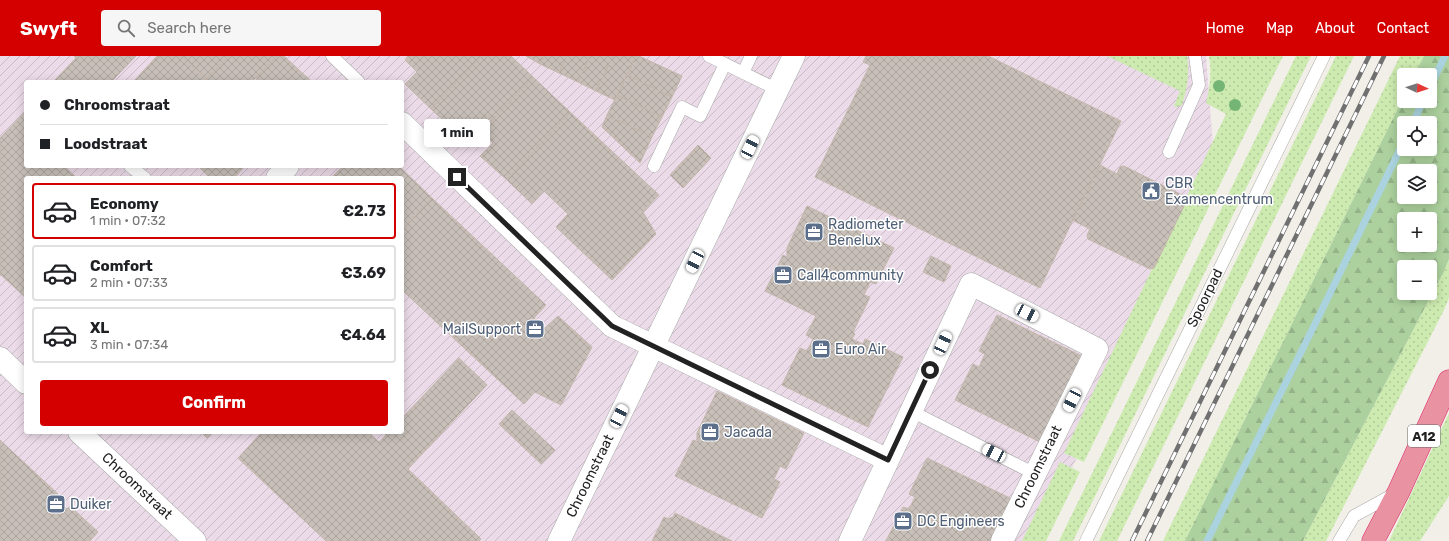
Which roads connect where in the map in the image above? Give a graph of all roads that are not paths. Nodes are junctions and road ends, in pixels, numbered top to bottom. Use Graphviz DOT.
graph roads {
  1 [pos="332,56"];
  2 [pos="709,56"];
  3 [pos="751,56"];
  4 [pos="794,56"];
  5 [pos="1195,56"];
  6 [pos="1324,56"];
  7 [pos="725,64"];
  8 [pos="743,73"];
  9 [pos="357,80"];
  10 [pos="778,90"];
  11 [pos="404,125"];
  12 [pos="1169,152"];
  13 [pos="654,166"];
  14 [pos="132,168"];
  15 [pos="286,168"];
  16 [pos="142,176"];
  17 [pos="279,176"];
  18 [pos="653,347"];
  19 [pos="0,358"];
  20 [pos="24,381"];
  21 [pos="1449,381"];
  22 [pos="911,411"];
  23 [pos="80,434"];
  24 [pos="888,460"];
  25 [pos="1035,474"];
  26 [pos="1399,491"];
  27 [pos="195,541"];
  28 [pos="559,541"];
  29 [pos="850,541"];
  30 [pos="1002,541"];
  31 [pos="1086,541"];
  32 [pos="1339,541"];
  33 [pos="1373,541"];
  1 -- 9 [label="lane"];
  2 -- 7 [label="lane"];
  3 -- 8 [label="lane"];
  4 -- 10 [label="street, Chroomstraat"];
  5 -- 12 [label="lane"];
  6 -- 31 [label="lane, Spoorpad"];
  7 -- 8 [label="lane"];
  7 -- 13 [label="lane"];
  8 -- 10 [label="lane"];
  10 -- 18 [label="street, Chroomstraat"];
  11 -- 18 [label="street"];
  14 -- 16 [label="lane"];
  15 -- 17 [label="street"];
  18 -- 24 [label="street"];
  18 -- 28 [label="street, Chroomstraat"];
  19 -- 20 [label="street"];
  21 -- 26 [label="highway, A12"];
  22 -- 24 [label="street, Chroomstraat"];
  22 -- 25 [label="lane"];
  22 -- 25 [label="street, Chroomstraat"];
  23 -- 27 [label="street, Chroomstraat"];
  24 -- 29 [label="street, Chroomstraat"];
  25 -- 30 [label="street, Chroomstraat"];
  26 -- 32 [label="lane"];
  26 -- 33 [label="highway, A12"];
}
